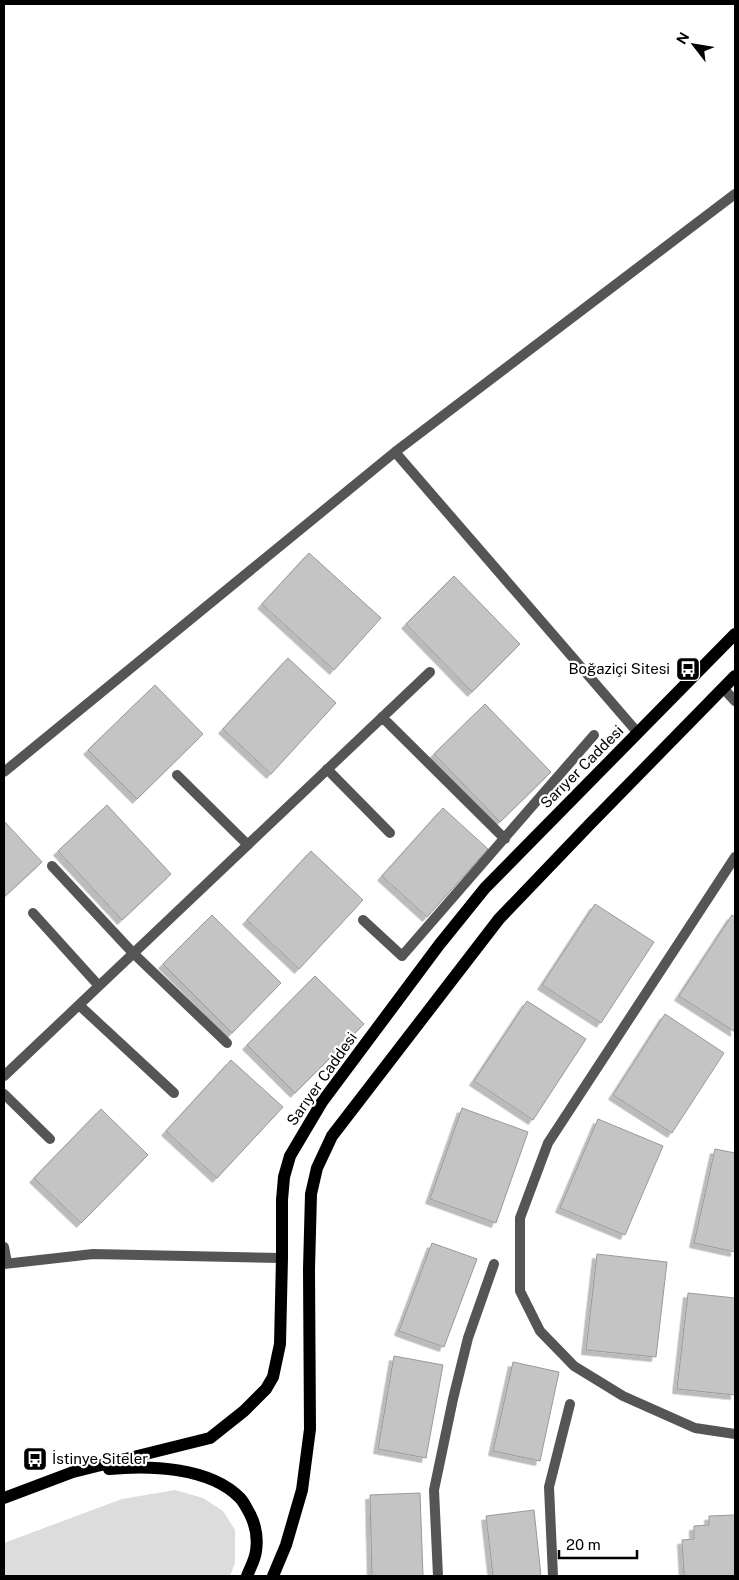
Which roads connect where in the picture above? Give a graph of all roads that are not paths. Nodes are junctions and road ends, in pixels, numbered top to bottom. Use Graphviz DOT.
graph roads {
  1 [pos="735,194"];
  2 [pos="395,452"];
  3 [pos="735,634"];
  4 [pos="430,672"];
  5 [pos="735,676"];
  6 [pos="724,688"];
  7 [pos="735,700"];
  8 [pos="382,717"];
  9 [pos="638,733"];
  10 [pos="594,735"];
  11 [pos="327,769"];
  12 [pos="4,772"];
  13 [pos="177,775"];
  14 [pos="390,833"];
  15 [pos="505,839"];
  16 [pos="248,845"];
  17 [pos="735,857"];
  18 [pos="52,866"];
  19 [pos="33,913"];
  20 [pos="363,920"];
  21 [pos="133,953"];
  22 [pos="99,986"];
  23 [pos="79,1005"];
  24 [pos="227,1043"];
  25 [pos="5,1072"];
  26 [pos="174,1093"];
  27 [pos="4,1094"];
  28 [pos="50,1139"];
  29 [pos="4,1246"];
  30 [pos="282,1258"];
  31 [pos="5,1264"];
  32 [pos="494,1264"];
  33 [pos="570,1404"];
  34 [pos="735,1434"];
  35 [pos="73,1472"];
  36 [pos="4,1498"];
  37 [pos="247,1576"];
  38 [pos="273,1576"];
  39 [pos="438,1576"];
  40 [pos="552,1576"];
  1 -- 2 [label="street"];
  2 -- 9 [label="street"];
  2 -- 12 [label="street"];
  3 -- 9 [label="main road, Sarıyer Caddesi"];
  4 -- 8 [label="street"];
  5 -- 6 [label="main road"];
  6 -- 7 [label="street"];
  6 -- 38 [label="main road"];
  8 -- 11 [label="street"];
  8 -- 15 [label="street"];
  9 -- 30 [label="main road, Sarıyer Caddesi"];
  10 -- 15 [label="street"];
  11 -- 14 [label="street"];
  11 -- 16 [label="street"];
  13 -- 16 [label="street"];
  15 -- 20 [label="street"];
  16 -- 21 [label="street"];
  17 -- 34 [label="street"];
  18 -- 21 [label="street"];
  19 -- 22 [label="street"];
  21 -- 22 [label="street"];
  21 -- 24 [label="street"];
  22 -- 23 [label="street"];
  23 -- 25 [label="street"];
  23 -- 26 [label="street"];
  27 -- 28 [label="street"];
  29 -- 31 [label="street"];
  30 -- 31 [label="street"];
  30 -- 35 [label="main road, Sarıyer Caddesi"];
  32 -- 39 [label="street"];
  33 -- 40 [label="street"];
  35 -- 36 [label="main road, Sarıyer Caddesi"];
  35 -- 37 [label="main road"];
}
